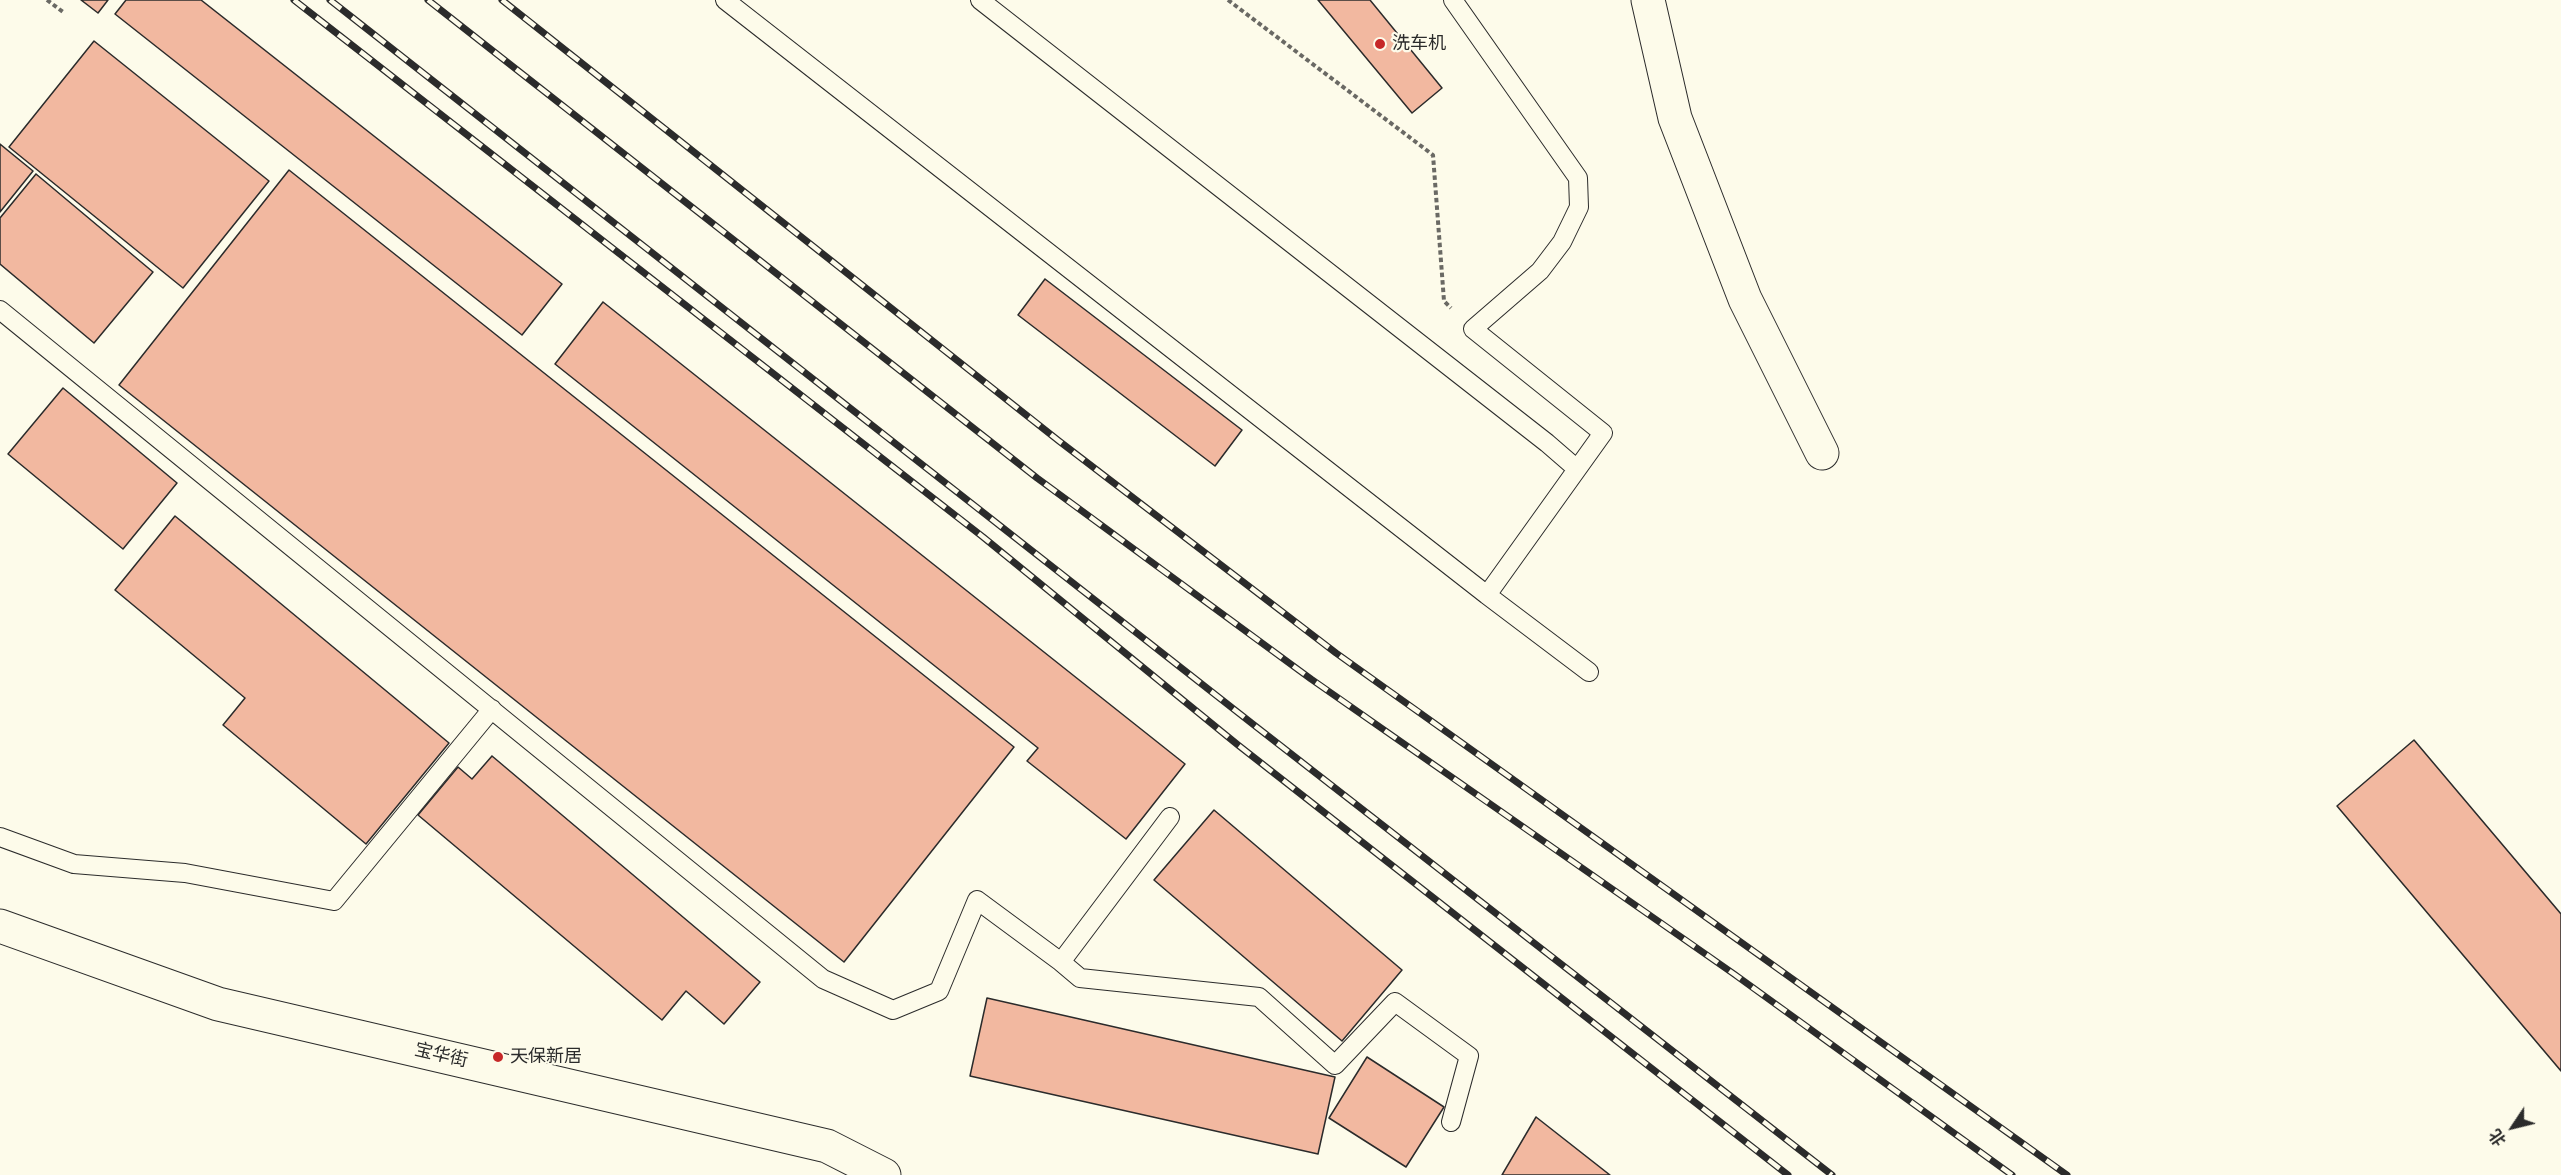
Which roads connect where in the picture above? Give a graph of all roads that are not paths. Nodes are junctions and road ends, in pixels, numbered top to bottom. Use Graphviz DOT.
graph roads {
  1 [pos="725,0"];
  2 [pos="980,0"];
  3 [pos="1453,0"];
  4 [pos="1648,0"];
  5 [pos="0,310"];
  6 [pos="1822,453"];
  7 [pos="1577,469"];
  8 [pos="1487,595"];
  9 [pos="1589,672"];
  10 [pos="492,710"];
  11 [pos="1170,817"];
  12 [pos="0,837"];
  13 [pos="0,926"];
  14 [pos="1061,962"];
  15 [pos="1451,1122"];
  16 [pos="884,1175"];
  1 -- 8 [label="lane"];
  2 -- 7 [label="lane"];
  3 -- 7 [label="lane"];
  4 -- 6 [label="street"];
  5 -- 10 [label="lane"];
  7 -- 8 [label="lane"];
  8 -- 9 [label="lane"];
  10 -- 12 [label="lane"];
  10 -- 14 [label="lane"];
  11 -- 14 [label="lane"];
  13 -- 16 [label="street, 宝华街"];
  14 -- 15 [label="lane"];
}
